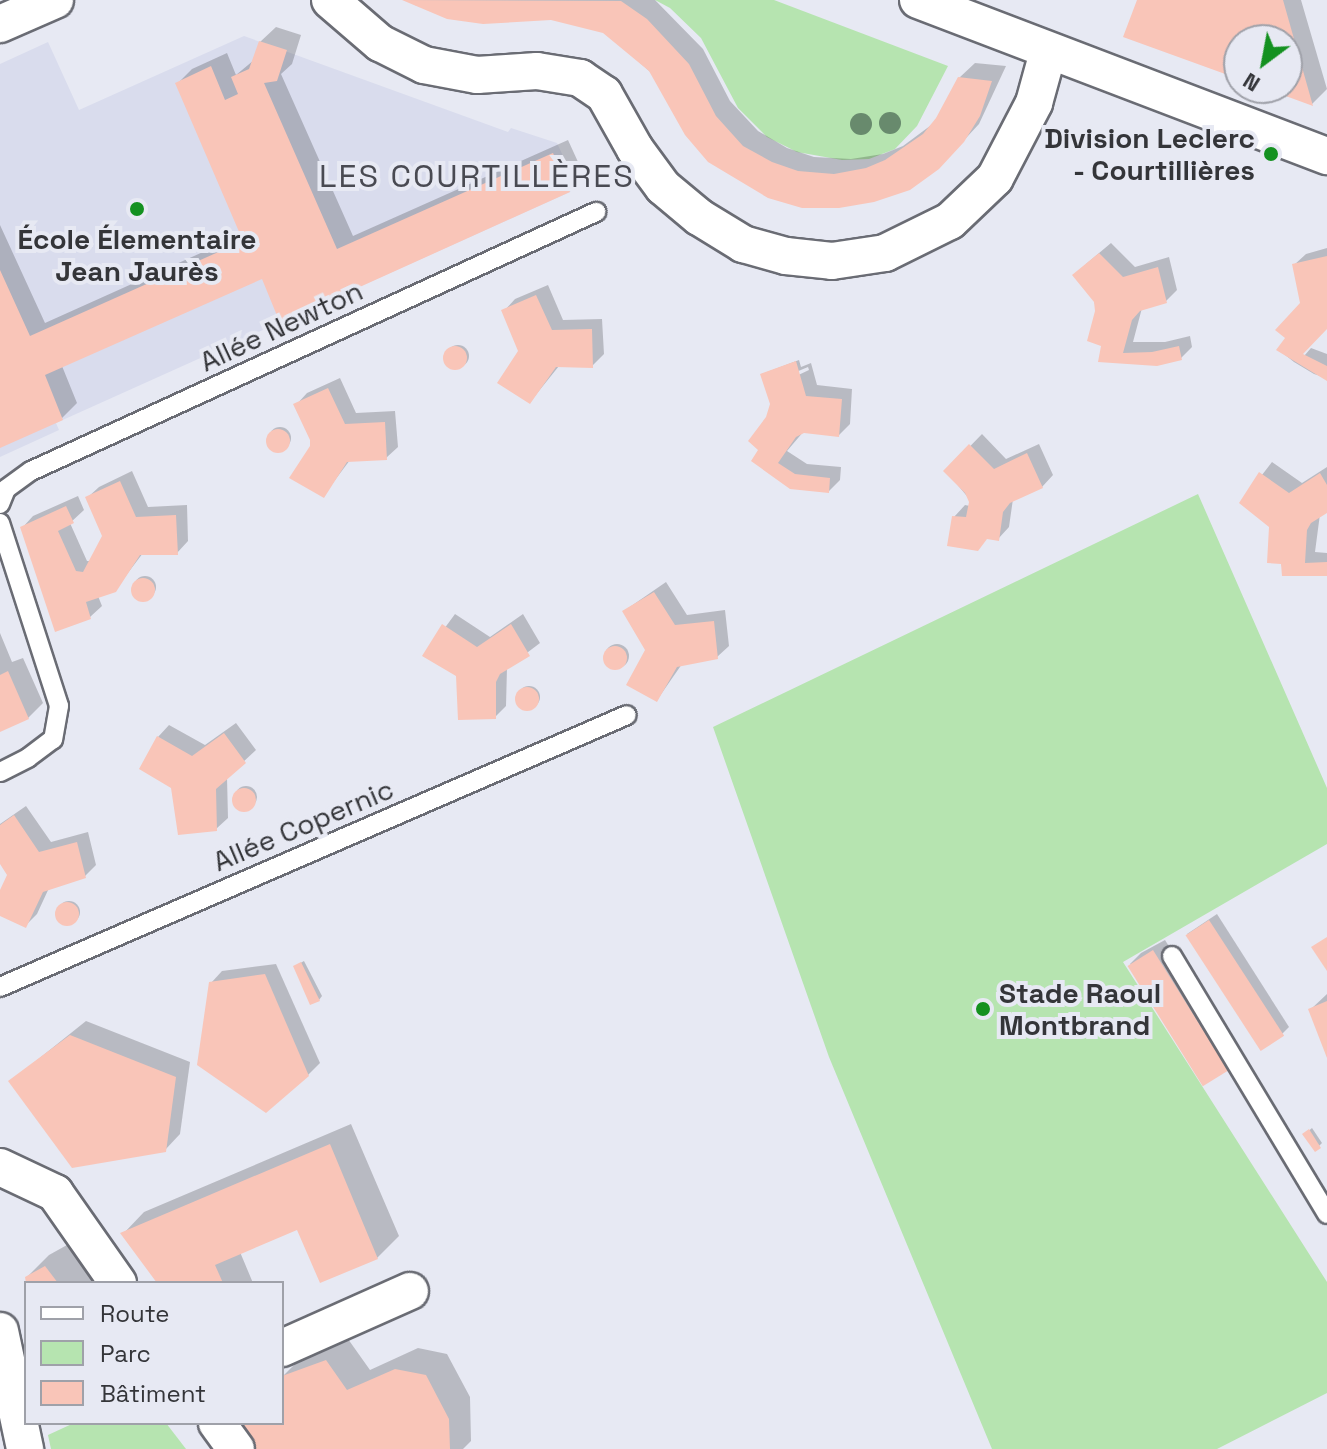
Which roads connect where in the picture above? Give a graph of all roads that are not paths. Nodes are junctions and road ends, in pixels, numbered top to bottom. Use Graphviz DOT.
graph roads {
  1 [pos="330,0"];
  2 [pos="918,0"];
  3 [pos="52,1"];
  4 [pos="0,24"];
  5 [pos="1048,52"];
  6 [pos="1213,114"];
  7 [pos="1327,139"];
  8 [pos="1327,156"];
  9 [pos="596,212"];
  10 [pos="2,495"];
  11 [pos="0,523"];
  12 [pos="627,715"];
  13 [pos="0,772"];
  14 [pos="1172,956"];
  15 [pos="0,987"];
  16 [pos="0,1167"];
  17 [pos="1327,1214"];
  18 [pos="117,1281"];
  19 [pos="410,1291"];
  20 [pos="0,1331"];
  21 [pos="284,1347"];
  22 [pos="218,1425"];
  23 [pos="25,1449"];
  24 [pos="236,1449"];
  1 -- 5 [label="street"];
  2 -- 5 [label="street"];
  3 -- 4 [label="street"];
  5 -- 6 [label="street"];
  6 -- 7 [label="street"];
  6 -- 8 [label="street"];
  9 -- 10 [label="lane, Allée Newton"];
  11 -- 13 [label="lane"];
  12 -- 15 [label="lane, Allée Copernic"];
  14 -- 17 [label="lane"];
  16 -- 18 [label="street"];
  19 -- 21 [label="street"];
  20 -- 23 [label="street"];
  22 -- 24 [label="street"];
}
